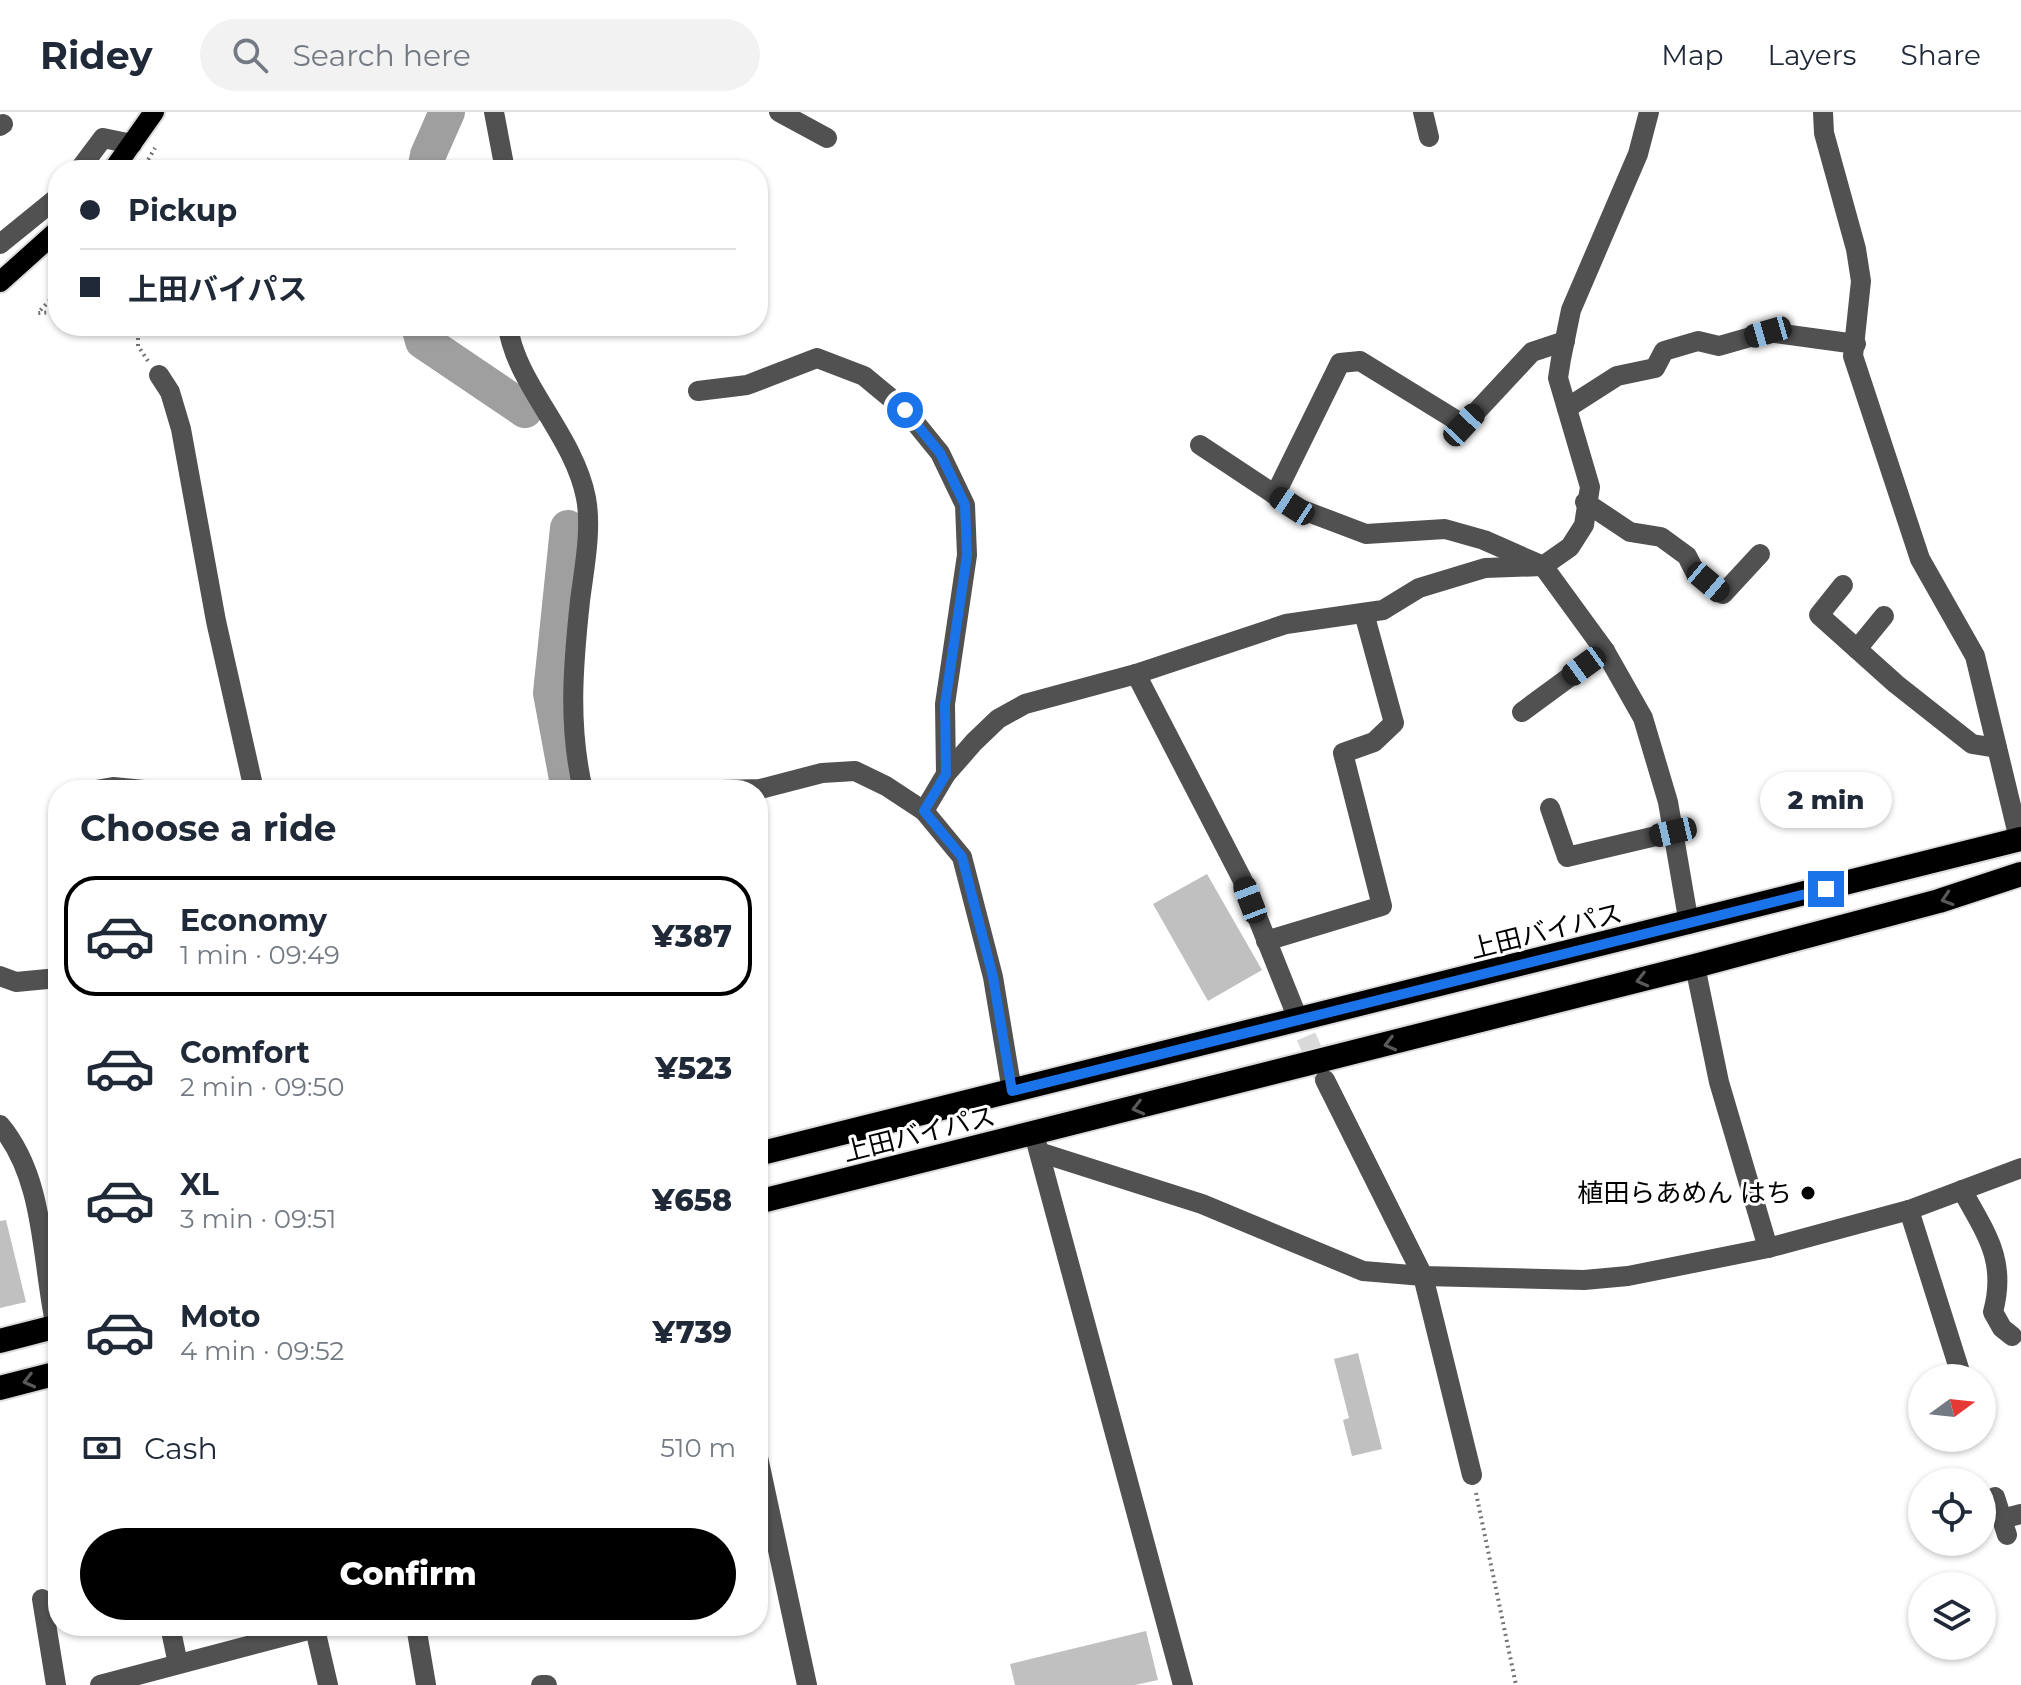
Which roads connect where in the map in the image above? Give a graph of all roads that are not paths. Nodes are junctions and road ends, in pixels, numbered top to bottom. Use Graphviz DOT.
graph roads {
  1 [pos="154,112"];
  2 [pos="494,112"];
  3 [pos="779,112"];
  4 [pos="1423,112"];
  5 [pos="1649,112"];
  6 [pos="1823,112"];
  7 [pos="1429,137"];
  8 [pos="827,138"];
  9 [pos="132,144"];
  10 [pos="86,160"];
  11 [pos="120,160"];
  12 [pos="503,160"];
  13 [pos="48,205"];
  14 [pos="48,239"];
  15 [pos="0,244"];
  16 [pos="0,282"];
  17 [pos="511,336"];
  18 [pos="1565,341"];
  19 [pos="1856,344"];
  20 [pos="159,375"];
  21 [pos="698,391"];
  22 [pos="1567,408"];
  23 [pos="1200,445"];
  24 [pos="1275,495"];
  25 [pos="1585,502"];
  26 [pos="1760,554"];
  27 [pos="1543,566"];
  28 [pos="1843,585"];
  29 [pos="1364,613"];
  30 [pos="1884,616"];
  31 [pos="1857,649"];
  32 [pos="1605,651"];
  33 [pos="1136,674"];
  34 [pos="1522,712"];
  35 [pos="1997,748"];
  36 [pos="946,774"];
  37 [pos="246,780"];
  38 [pos="581,780"];
  39 [pos="768,787"];
  40 [pos="1550,808"];
  41 [pos="924,811"];
  42 [pos="1673,832"];
  43 [pos="2020,839"];
  44 [pos="2021,874"];
  45 [pos="1689,924"];
  46 [pos="1266,941"];
  47 [pos="1695,966"];
  48 [pos="0,976"];
  49 [pos="48,979"];
  50 [pos="1294,1009"];
  51 [pos="1325,1080"];
  52 [pos="1012,1091"];
  53 [pos="0,1125"];
  54 [pos="1037,1144"];
  55 [pos="768,1152"];
  56 [pos="2021,1168"];
  57 [pos="1962,1190"];
  58 [pos="768,1200"];
  59 [pos="1909,1210"];
  60 [pos="1768,1248"];
  61 [pos="48,1271"];
  62 [pos="1423,1276"];
  63 [pos="48,1328"];
  64 [pos="2012,1336"];
  65 [pos="0,1341"];
  66 [pos="1958,1364"];
  67 [pos="48,1376"];
  68 [pos="0,1388"];
  69 [pos="1472,1475"];
  70 [pos="1996,1499"];
  71 [pos="768,1504"];
  72 [pos="2010,1523"];
  73 [pos="42,1599"];
  74 [pos="48,1636"];
  75 [pos="48,1636"];
  76 [pos="172,1636"];
  77 [pos="285,1636"];
  78 [pos="320,1636"];
  79 [pos="418,1636"];
  80 [pos="178,1664"];
  81 [pos="56,1685"];
  82 [pos="100,1685"];
  83 [pos="328,1685"];
  84 [pos="426,1685"];
  85 [pos="807,1685"];
  86 [pos="1183,1685"];
  1 -- 9 [label="main road"];
  2 -- 12 [label="street"];
  3 -- 8 [label="street"];
  4 -- 7 [label="street"];
  5 -- 18 [label="street"];
  6 -- 19 [label="street"];
  9 -- 10 [label="street"];
  9 -- 11 [label="main road"];
  13 -- 15 [label="street"];
  14 -- 16 [label="main road"];
  17 -- 38 [label="street"];
  18 -- 22 [label="street"];
  18 -- 24 [label="street"];
  19 -- 22 [label="street"];
  19 -- 35 [label="street"];
  20 -- 37 [label="street"];
  21 -- 36 [label="street"];
  22 -- 25 [label="street"];
  23 -- 24 [label="street"];
  24 -- 27 [label="street"];
  25 -- 26 [label="street"];
  25 -- 27 [label="street"];
  27 -- 29 [label="street"];
  27 -- 32 [label="street"];
  28 -- 31 [label="street"];
  29 -- 33 [label="street"];
  29 -- 46 [label="street"];
  30 -- 31 [label="street"];
  31 -- 35 [label="street"];
  32 -- 34 [label="street"];
  32 -- 42 [label="street"];
  33 -- 36 [label="street"];
  33 -- 46 [label="street"];
  35 -- 43 [label="street"];
  36 -- 41 [label="street"];
  39 -- 41 [label="street"];
  40 -- 42 [label="street"];
  41 -- 52 [label="street"];
  42 -- 45 [label="street"];
  43 -- 45 [label="highway, 上田バイパス"];
  44 -- 47 [label="highway, 上田バイパス, one-way"];
  45 -- 52 [label="highway, 上田バイパス"];
  46 -- 50 [label="street"];
  47 -- 54 [label="highway, 上田バイパス, one-way"];
  47 -- 60 [label="street"];
  48 -- 49 [label="street"];
  51 -- 62 [label="street"];
  52 -- 55 [label="highway, 上田バイパス"];
  53 -- 61 [label="street"];
  54 -- 58 [label="highway, 上田バイパス"];
  54 -- 62 [label="street"];
  54 -- 86 [label="street"];
  56 -- 57 [label="street"];
  57 -- 59 [label="street"];
  57 -- 64 [label="street"];
  59 -- 60 [label="street"];
  59 -- 66 [label="street"];
  60 -- 62 [label="street"];
  62 -- 69 [label="street"];
  63 -- 65 [label="highway"];
  67 -- 68 [label="highway, one-way"];
  70 -- 72 [label="street"];
  71 -- 85 [label="street"];
  73 -- 74 [label="street"];
  75 -- 81 [label="street"];
  76 -- 80 [label="street"];
  77 -- 80 [label="street"];
  78 -- 83 [label="street"];
  79 -- 84 [label="street"];
  80 -- 82 [label="street"];
}
